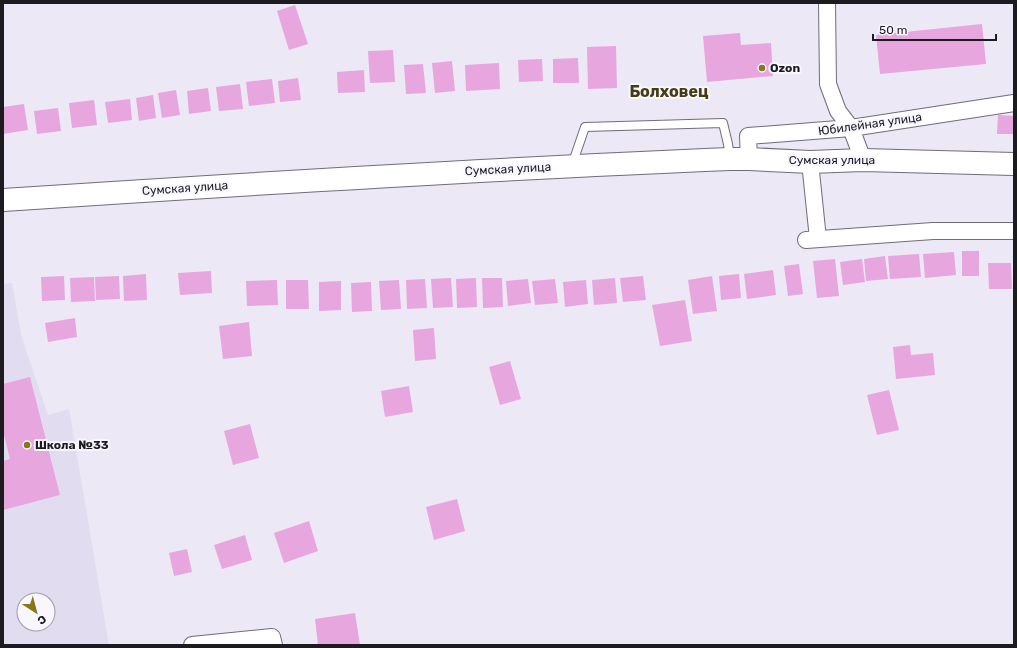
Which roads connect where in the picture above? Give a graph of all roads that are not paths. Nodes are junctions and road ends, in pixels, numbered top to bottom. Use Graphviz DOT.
graph roads {
  1 [pos="827,3"];
  2 [pos="1014,103"];
  3 [pos="851,128"];
  4 [pos="739,159"];
  5 [pos="863,160"];
  6 [pos="810,162"];
  7 [pos="1014,164"];
  8 [pos="572,166"];
  9 [pos="3,200"];
  10 [pos="1014,231"];
  11 [pos="192,645"];
  12 [pos="274,645"];
  1 -- 3 [label="street"];
  2 -- 3 [label="street, Юбилейная улица"];
  3 -- 4 [label="street, Юбилейная улица"];
  3 -- 5 [label="street"];
  4 -- 6 [label="main road, Сумская улица"];
  4 -- 8 [label="main road, Сумская улица"];
  4 -- 8 [label="lane"];
  5 -- 6 [label="main road, Сумская улица"];
  5 -- 7 [label="main road, Сумская улица"];
  6 -- 10 [label="street"];
  8 -- 9 [label="main road, Сумская улица"];
  11 -- 12 [label="street"];
}
